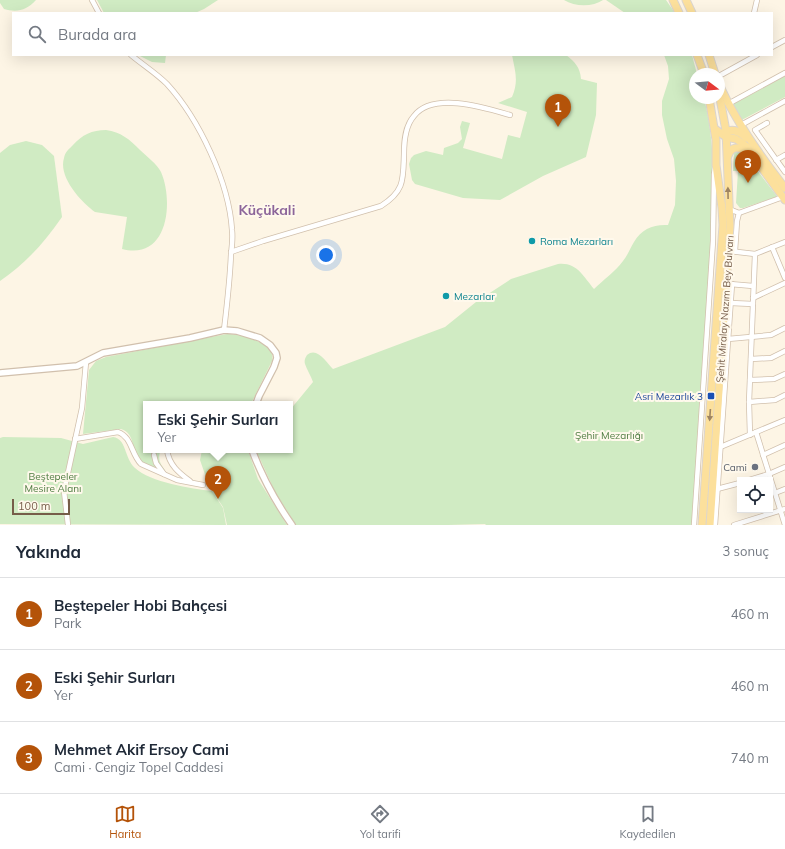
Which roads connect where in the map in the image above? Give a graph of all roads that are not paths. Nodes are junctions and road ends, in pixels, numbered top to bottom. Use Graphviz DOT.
graph roads {
  1 [pos="92,0"];
  2 [pos="673,0"];
  3 [pos="686,0"];
  4 [pos="757,0"];
  5 [pos="98,12"];
  6 [pos="679,12"];
  7 [pos="692,12"];
  8 [pos="754,12"];
  9 [pos="785,40"];
  10 [pos="773,46"];
  11 [pos="132,56"];
  12 [pos="697,56"];
  13 [pos="709,56"];
  14 [pos="755,56"];
  15 [pos="702,68"];
  16 [pos="713,68"];
  17 [pos="725,73"];
  18 [pos="785,73"];
  19 [pos="725,97"];
  20 [pos="785,101"];
  21 [pos="710,104"];
  22 [pos="720,104"];
  23 [pos="728,104"];
  24 [pos="510,115"];
  25 [pos="767,123"];
  26 [pos="741,125"];
  27 [pos="722,136"];
  28 [pos="752,144"];
  29 [pos="752,155"];
  30 [pos="785,155"];
  31 [pos="728,157"];
  32 [pos="776,160"];
  33 [pos="716,165"];
  34 [pos="785,172"];
  35 [pos="785,188"];
  36 [pos="784,199"];
  37 [pos="730,208"];
  38 [pos="739,213"];
  39 [pos="785,242"];
  40 [pos="772,247"];
  41 [pos="732,251"];
  42 [pos="231,252"];
  43 [pos="755,254"];
  44 [pos="785,278"];
  45 [pos="785,283"];
  46 [pos="729,284"];
  47 [pos="753,286"];
  48 [pos="753,298"];
  49 [pos="730,303"];
  50 [pos="753,304"];
  51 [pos="785,328"];
  52 [pos="224,330"];
  53 [pos="752,337"];
  54 [pos="728,339"];
  55 [pos="785,351"];
  56 [pos="751,359"];
  57 [pos="86,362"];
  58 [pos="0,373"];
  59 [pos="785,374"];
  60 [pos="750,380"];
  61 [pos="785,395"];
  62 [pos="257,401"];
  63 [pos="750,402"];
  64 [pos="785,420"];
  65 [pos="756,432"];
  66 [pos="750,435"];
  67 [pos="75,439"];
  68 [pos="785,445"];
  69 [pos="717,448"];
  70 [pos="168,453"];
  71 [pos="253,453"];
  72 [pos="154,455"];
  73 [pos="763,455"];
  74 [pos="785,467"];
  75 [pos="769,474"];
  76 [pos="166,475"];
  77 [pos="759,477"];
  78 [pos="193,483"];
  79 [pos="737,484"];
  80 [pos="203,485"];
  81 [pos="717,489"];
  82 [pos="785,489"];
  83 [pos="775,493"];
  84 [pos="783,510"];
  85 [pos="68,525"];
  86 [pos="292,525"];
  87 [pos="694,525"];
  88 [pos="702,525"];
  89 [pos="710,525"];
  90 [pos="715,525"];
  91 [pos="734,525"];
  92 [pos="785,525"];
  1 -- 5 [label="street"];
  2 -- 6 [label="main road"];
  3 -- 7 [label="main road"];
  4 -- 8 [label="street"];
  9 -- 10 [label="street"];
  11 -- 42 [label="street"];
  12 -- 15 [label="main road"];
  13 -- 16 [label="main road"];
  14 -- 17 [label="street"];
  18 -- 23 [label="street"];
  19 -- 23 [label="main road"];
  20 -- 26 [label="street"];
  21 -- 27 [label="main road, Şehit Miralay Nazım Bey Bulvarı"];
  22 -- 27 [label="main road, Şehit Miralay Nazım Bey Bulvarı"];
  23 -- 26 [label="main road"];
  24 -- 42 [label="street"];
  25 -- 32 [label="street"];
  26 -- 28 [label="main road"];
  27 -- 28 [label="main road"];
  27 -- 29 [label="main road"];
  27 -- 31 [label="main road, Şehit Miralay Nazım Bey Bulvarı"];
  27 -- 33 [label="main road, Şehit Miralay Nazım Bey Bulvarı"];
  28 -- 35 [label="main road"];
  29 -- 31 [label="main road"];
  29 -- 36 [label="main road"];
  30 -- 32 [label="street"];
  37 -- 31 [label="main road, Şehit Miralay Nazım Bey Bulvarı, one-way"];
  32 -- 34 [label="street"];
  33 -- 87 [label="street"];
  33 -- 88 [label="main road, Şehit Miralay Nazım Bey Bulvarı, one-way"];
  36 -- 38 [label="street"];
  37 -- 38 [label="street"];
  37 -- 41 [label="main road, Şehit Miralay Nazım Bey Bulvarı"];
  38 -- 41 [label="street"];
  39 -- 40 [label="street"];
  40 -- 43 [label="street"];
  40 -- 44 [label="street"];
  41 -- 43 [label="street"];
  41 -- 46 [label="main road, Şehit Miralay Nazım Bey Bulvarı"];
  42 -- 52 [label="street"];
  43 -- 47 [label="street"];
  45 -- 48 [label="street"];
  46 -- 47 [label="street"];
  46 -- 49 [label="street"];
  46 -- 69 [label="main road, Şehit Miralay Nazım Bey Bulvarı"];
  47 -- 48 [label="street"];
  48 -- 50 [label="street"];
  49 -- 50 [label="street"];
  49 -- 54 [label="street"];
  50 -- 53 [label="street"];
  51 -- 53 [label="street"];
  52 -- 57 [label="street"];
  52 -- 62 [label="street"];
  53 -- 54 [label="street"];
  53 -- 56 [label="street"];
  54 -- 69 [label="street"];
  55 -- 56 [label="street"];
  56 -- 60 [label="street"];
  57 -- 58 [label="street"];
  57 -- 67 [label="street"];
  59 -- 60 [label="street"];
  60 -- 63 [label="street"];
  61 -- 63 [label="street"];
  63 -- 66 [label="street"];
  64 -- 65 [label="street"];
  65 -- 66 [label="street"];
  65 -- 73 [label="street"];
  66 -- 69 [label="street"];
  67 -- 76 [label="street"];
  67 -- 85 [label="street"];
  68 -- 73 [label="street"];
  69 -- 81 [label="street"];
  69 -- 89 [label="main road, Şehit Miralay Nazım Bey Bulvarı"];
  70 -- 78 [label="street"];
  71 -- 86 [label="street"];
  72 -- 76 [label="street"];
  73 -- 75 [label="street"];
  74 -- 75 [label="street"];
  75 -- 77 [label="street"];
  75 -- 83 [label="street"];
  76 -- 78 [label="street"];
  78 -- 80 [label="street"];
  79 -- 81 [label="street"];
  81 -- 90 [label="street"];
  82 -- 83 [label="street"];
  83 -- 84 [label="street"];
  84 -- 91 [label="street"];
  84 -- 92 [label="street"];
}
